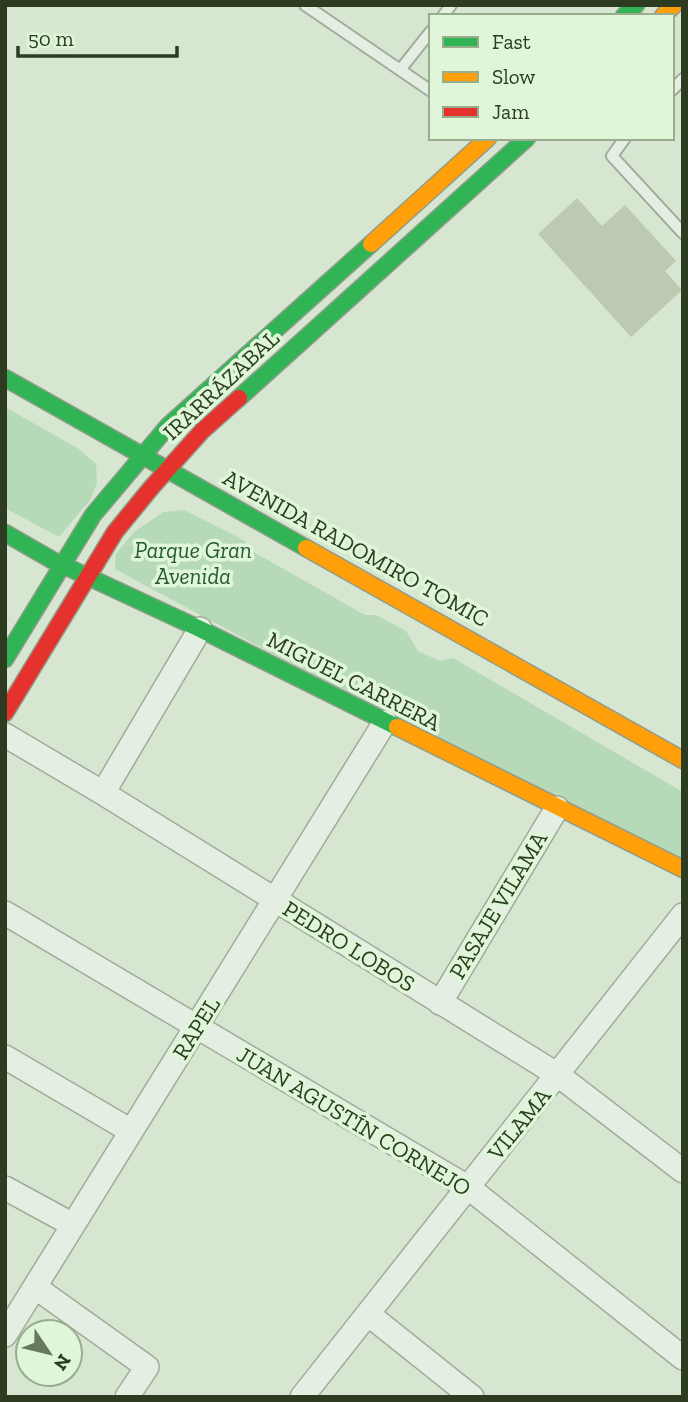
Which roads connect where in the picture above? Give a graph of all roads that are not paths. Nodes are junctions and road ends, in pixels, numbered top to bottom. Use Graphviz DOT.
graph roads {
  1 [pos="305,5"];
  2 [pos="429,34"];
  3 [pos="400,70"];
  4 [pos="429,90"];
  5 [pos="486,140"];
  6 [pos="525,140"];
  7 [pos="624,140"];
  8 [pos="683,233"];
  9 [pos="5,378"];
  10 [pos="142,455"];
  11 [pos="166,468"];
  12 [pos="5,533"];
  13 [pos="62,565"];
  14 [pos="88,577"];
  15 [pos="200,629"];
  16 [pos="5,659"];
  17 [pos="5,713"];
  18 [pos="385,722"];
  19 [pos="5,735"];
  20 [pos="683,760"];
  21 [pos="103,793"];
  22 [pos="557,808"];
  23 [pos="683,869"];
  24 [pos="275,900"];
  25 [pos="5,913"];
  26 [pos="683,915"];
  27 [pos="440,1003"];
  28 [pos="197,1027"];
  29 [pos="5,1057"];
  30 [pos="558,1075"];
  31 [pos="131,1131"];
  32 [pos="683,1171"];
  33 [pos="5,1188"];
  34 [pos="469,1188"];
  35 [pos="73,1225"];
  36 [pos="35,1287"];
  37 [pos="368,1314"];
  38 [pos="5,1335"];
  39 [pos="683,1358"];
  40 [pos="127,1397"];
  41 [pos="302,1397"];
  42 [pos="472,1397"];
  1 -- 3 [label="lane"];
  2 -- 3 [label="lane"];
  3 -- 4 [label="lane"];
  5 -- 10 [label="main road, IRARRÁZABAL"];
  6 -- 11 [label="main road, IRARRÁZABAL"];
  7 -- 8 [label="lane"];
  9 -- 10 [label="main road, AVENIDA RADOMIRO TOMIC"];
  10 -- 11 [label="main road, AVENIDA RADOMIRO TOMIC"];
  10 -- 13 [label="main road, IRARRÁZABAL"];
  11 -- 14 [label="main road, IRARRÁZABAL"];
  11 -- 20 [label="main road, AVENIDA RADOMIRO TOMIC"];
  12 -- 13 [label="main road, MIGUEL CARRERA"];
  13 -- 14 [label="main road, MIGUEL CARRERA"];
  13 -- 16 [label="main road, IRARRÁZABAL"];
  14 -- 15 [label="main road, MIGUEL CARRERA"];
  14 -- 17 [label="main road, IRARRÁZABAL"];
  15 -- 18 [label="main road, MIGUEL CARRERA"];
  15 -- 21 [label="street"];
  18 -- 22 [label="main road, MIGUEL CARRERA"];
  18 -- 24 [label="street, RAPEL"];
  19 -- 21 [label="street, PEDRO LOBOS"];
  21 -- 24 [label="street, PEDRO LOBOS"];
  22 -- 23 [label="main road, MIGUEL CARRERA"];
  22 -- 27 [label="street, PASAJE VILAMA"];
  24 -- 27 [label="street, PEDRO LOBOS"];
  24 -- 28 [label="street, RAPEL"];
  25 -- 28 [label="street, JUAN AGUSTÍN CORNEJO"];
  26 -- 30 [label="street, VILAMA"];
  27 -- 30 [label="street, PEDRO LOBOS"];
  28 -- 31 [label="street, RAPEL"];
  28 -- 34 [label="street, JUAN AGUSTÍN CORNEJO"];
  29 -- 31 [label="street"];
  30 -- 32 [label="street, PEDRO LOBOS"];
  30 -- 34 [label="street, VILAMA"];
  31 -- 35 [label="street, RAPEL"];
  33 -- 35 [label="street"];
  34 -- 37 [label="street, VILAMA"];
  34 -- 39 [label="street, JUAN AGUSTÍN CORNEJO"];
  35 -- 36 [label="street, RAPEL"];
  36 -- 38 [label="street, RAPEL"];
  36 -- 40 [label="street"];
  37 -- 41 [label="street, VILAMA"];
  37 -- 42 [label="street"];
}
